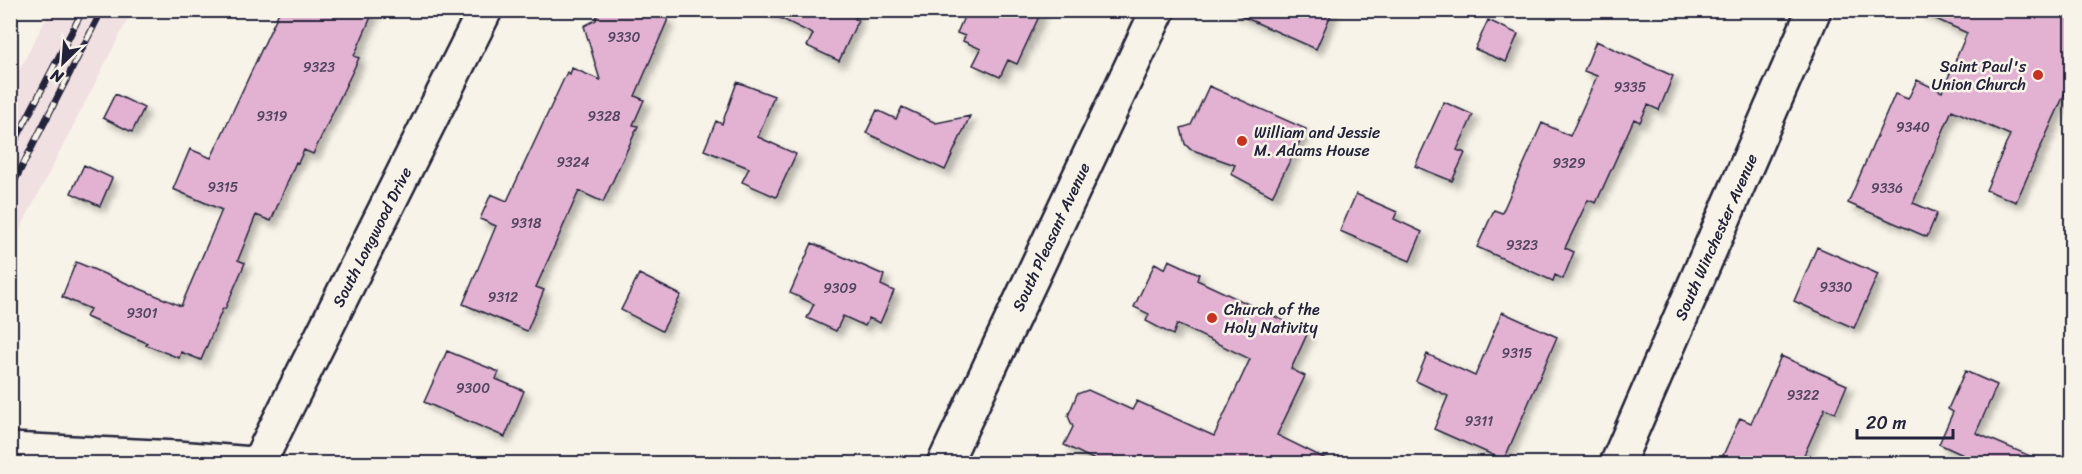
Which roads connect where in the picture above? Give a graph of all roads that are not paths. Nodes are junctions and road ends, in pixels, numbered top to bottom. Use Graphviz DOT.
graph roads {
  1 [pos="485,10"];
  2 [pos="1158,10"];
  3 [pos="1814,10"];
  4 [pos="10,450"];
  5 [pos="253,464"];
  6 [pos="258,464"];
  7 [pos="944,464"];
  8 [pos="1617,464"];
  1 -- 6 [label="street, South Longwood Drive"];
  2 -- 7 [label="street, South Pleasant Avenue"];
  3 -- 8 [label="street, South Winchester Avenue"];
  4 -- 5 [label="street"];
}
